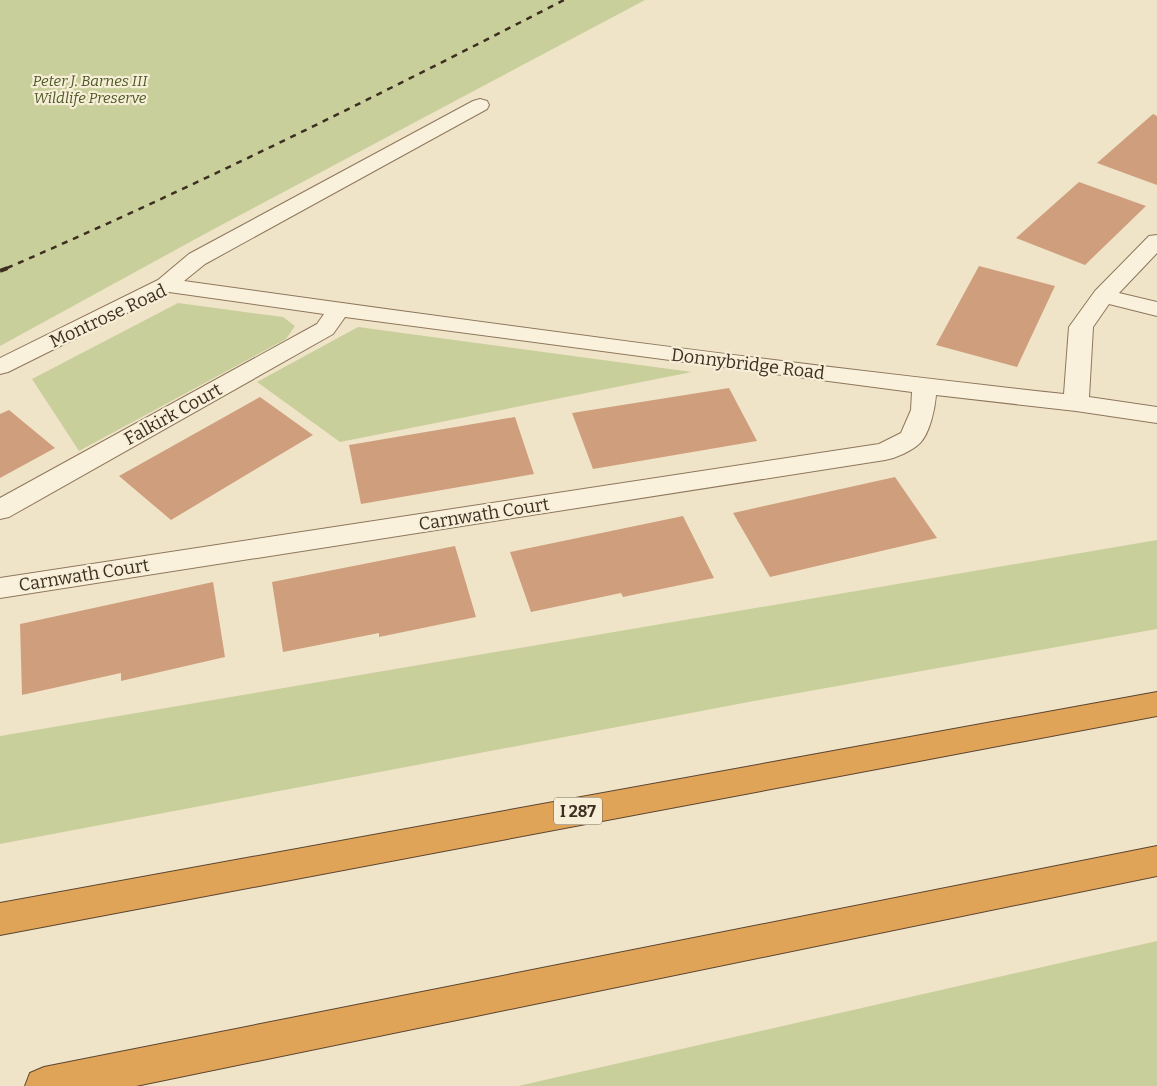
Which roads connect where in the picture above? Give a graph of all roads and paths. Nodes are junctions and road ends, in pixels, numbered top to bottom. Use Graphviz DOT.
graph roads {
  1 [pos="480,105"];
  2 [pos="1157,241"];
  3 [pos="166,285"];
  4 [pos="1103,296"];
  5 [pos="1157,309"];
  6 [pos="339,310"];
  7 [pos="0,367"];
  8 [pos="924,387"];
  9 [pos="1076,403"];
  10 [pos="1157,415"];
  11 [pos="0,510"];
  12 [pos="0,588"];
  13 [pos="1157,704"];
  14 [pos="1157,861"];
  15 [pos="0,919"];
  16 [pos="44,1086"];
  1 -- 3 [label="street"];
  2 -- 4 [label="street"];
  3 -- 6 [label="street, Montrose Road"];
  3 -- 7 [label="street, Montrose Road"];
  4 -- 5 [label="street"];
  4 -- 9 [label="street"];
  6 -- 8 [label="street, Donnybridge Road"];
  6 -- 11 [label="street, Falkirk Court"];
  8 -- 9 [label="street, Donnybridge Road"];
  8 -- 12 [label="street, Carnwath Court"];
  9 -- 10 [label="street, Donnybridge Road"];
  13 -- 15 [label="highway, I 287"];
  14 -- 16 [label="highway"];
}
